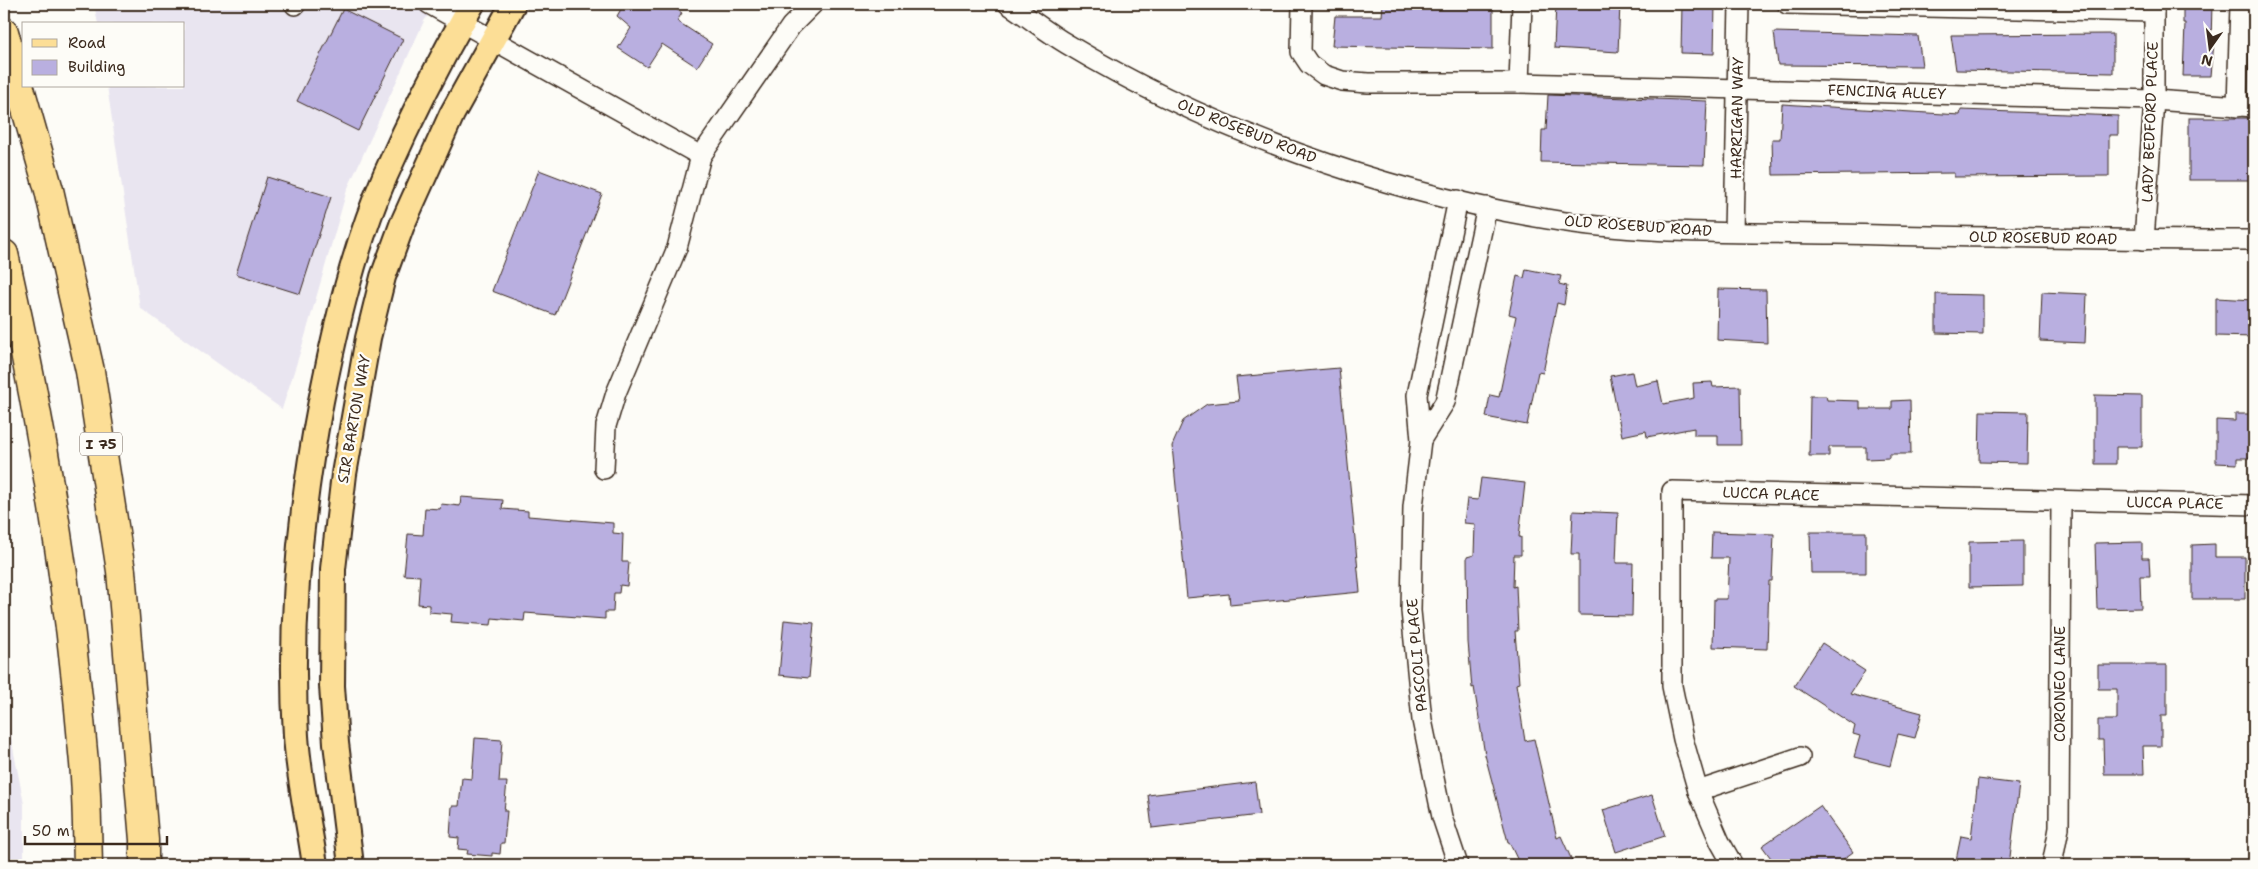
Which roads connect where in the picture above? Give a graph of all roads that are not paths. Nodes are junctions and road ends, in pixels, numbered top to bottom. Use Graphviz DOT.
graph roads {
  1 [pos="430,4"];
  2 [pos="513,4"];
  3 [pos="813,4"];
  4 [pos="1008,4"];
  5 [pos="1302,4"];
  6 [pos="1522,4"];
  7 [pos="1739,4"];
  8 [pos="1788,4"];
  9 [pos="2240,4"];
  10 [pos="2154,8"];
  11 [pos="467,13"];
  12 [pos="4,32"];
  13 [pos="492,40"];
  14 [pos="1519,83"];
  15 [pos="1737,88"];
  16 [pos="2154,100"];
  17 [pos="2246,107"];
  18 [pos="701,156"];
  19 [pos="1458,200"];
  20 [pos="1487,207"];
  21 [pos="1734,232"];
  22 [pos="2144,240"];
  23 [pos="2254,240"];
  24 [pos="4,254"];
  25 [pos="1421,440"];
  26 [pos="604,469"];
  27 [pos="2061,502"];
  28 [pos="2254,505"];
  29 [pos="1800,757"];
  30 [pos="1698,791"];
  31 [pos="88,865"];
  32 [pos="144,865"];
  33 [pos="315,865"];
  34 [pos="351,865"];
  35 [pos="1458,865"];
  36 [pos="1733,865"];
  37 [pos="2052,865"];
  1 -- 11 [label="street"];
  2 -- 13 [label="main road, SIR BARTON WAY"];
  3 -- 18 [label="street"];
  4 -- 19 [label="street, OLD ROSEBUD ROAD"];
  5 -- 14 [label="street, FENCING ALLEY"];
  6 -- 14 [label="street"];
  7 -- 15 [label="street, HARRIGAN WAY"];
  8 -- 10 [label="street"];
  9 -- 17 [label="street"];
  10 -- 16 [label="street, LADY BEDFORD PLACE"];
  11 -- 13 [label="street"];
  11 -- 33 [label="main road"];
  12 -- 32 [label="highway, I 75"];
  13 -- 18 [label="street"];
  13 -- 34 [label="main road, SIR BARTON WAY"];
  14 -- 15 [label="street, FENCING ALLEY"];
  15 -- 16 [label="street, FENCING ALLEY"];
  15 -- 21 [label="street, HARRIGAN WAY"];
  16 -- 17 [label="street, FENCING ALLEY"];
  16 -- 22 [label="street, LADY BEDFORD PLACE"];
  18 -- 26 [label="street"];
  19 -- 20 [label="street, OLD ROSEBUD ROAD"];
  19 -- 25 [label="street, PASCOLI PLACE"];
  20 -- 21 [label="street, OLD ROSEBUD ROAD"];
  20 -- 25 [label="street, PASCOLI PLACE"];
  21 -- 22 [label="street, OLD ROSEBUD ROAD"];
  22 -- 23 [label="street, OLD ROSEBUD ROAD"];
  24 -- 31 [label="highway"];
  25 -- 35 [label="street, PASCOLI PLACE"];
  27 -- 28 [label="street, LUCCA PLACE"];
  27 -- 30 [label="street, LUCCA PLACE"];
  27 -- 37 [label="street, CORONEO LANE"];
  29 -- 30 [label="street"];
  30 -- 36 [label="street, LUCCA PLACE"];
}
